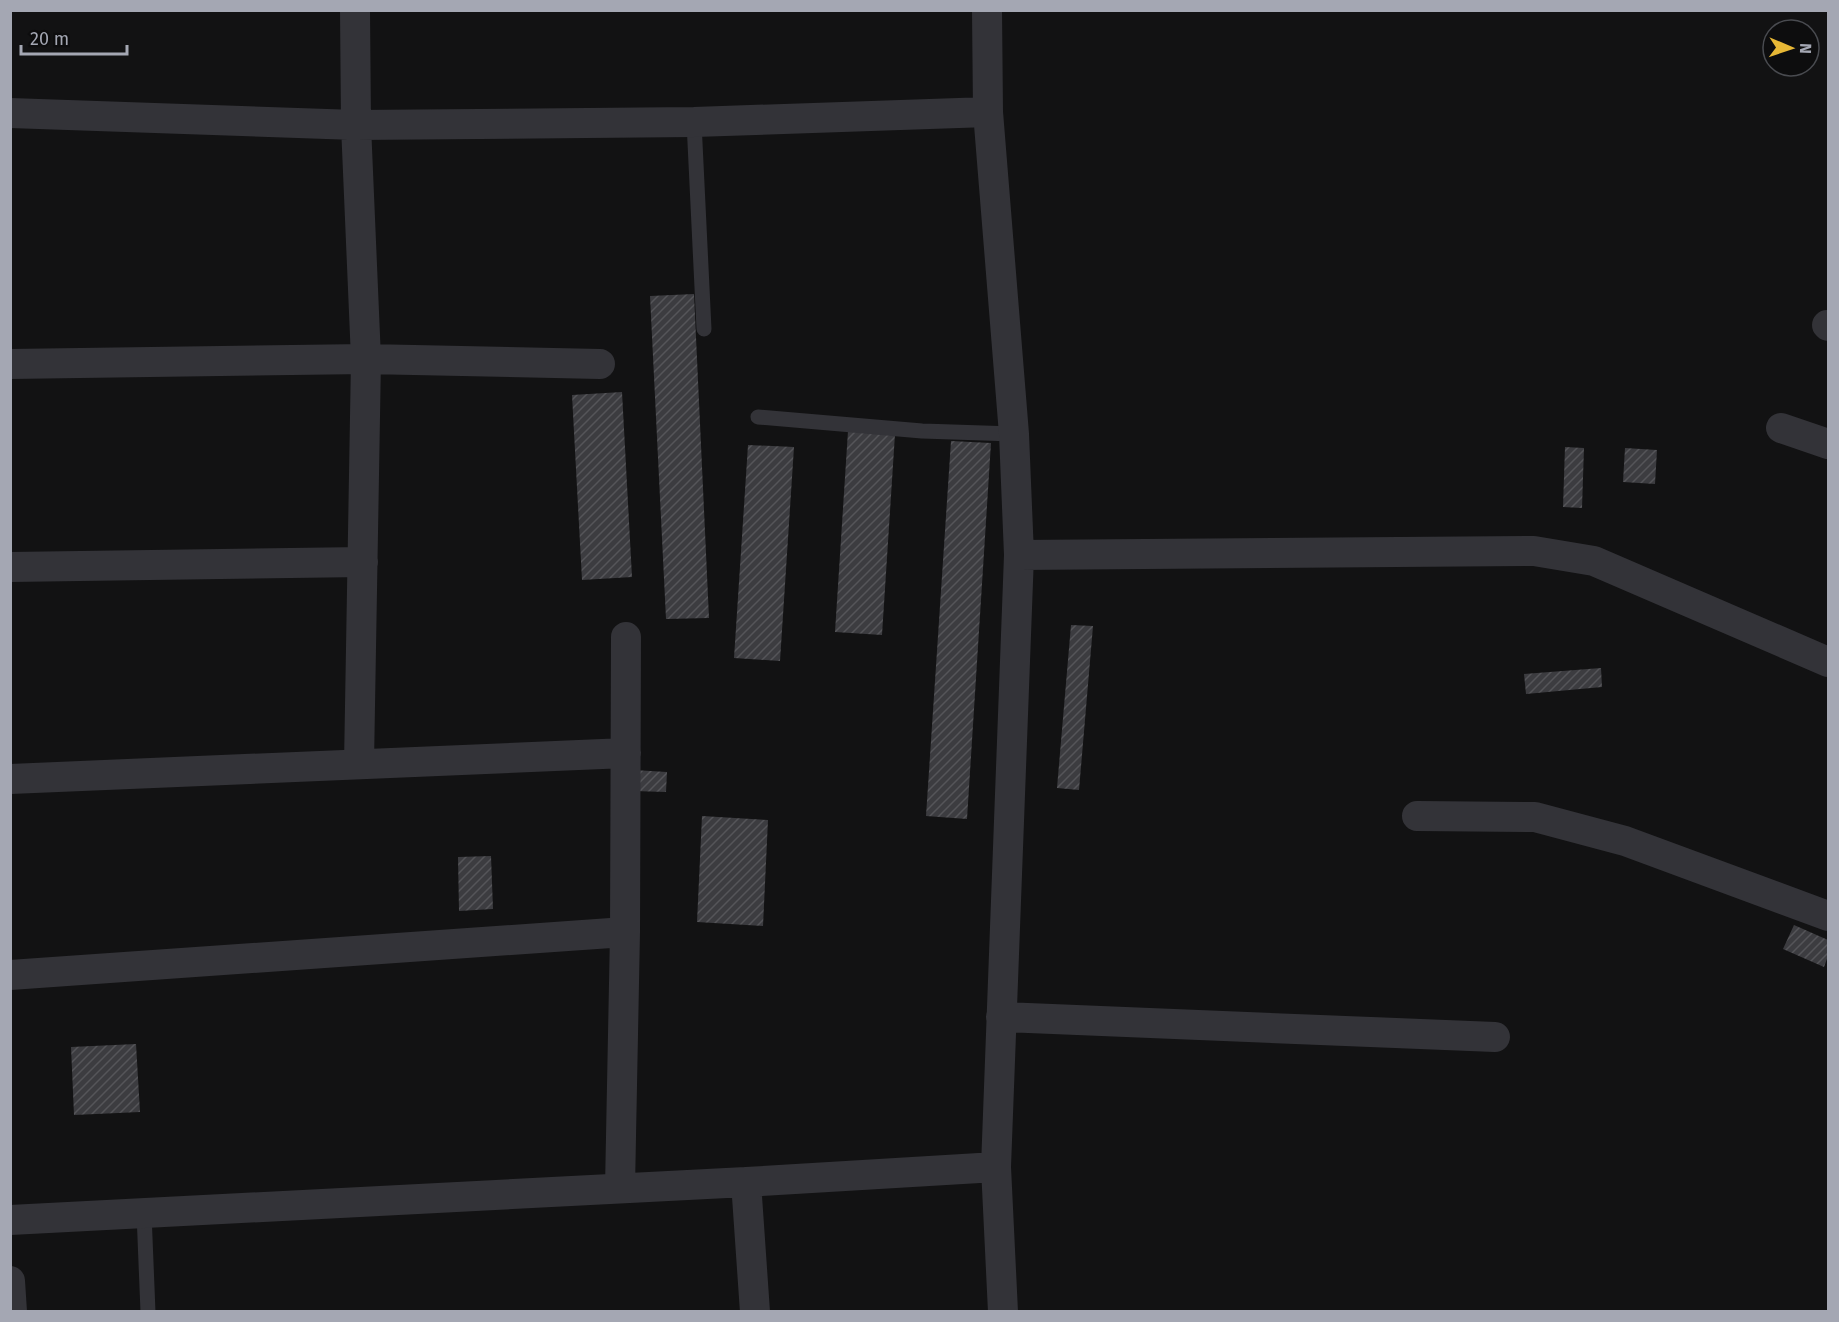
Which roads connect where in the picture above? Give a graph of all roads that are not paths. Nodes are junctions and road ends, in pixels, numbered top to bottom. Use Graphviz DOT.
graph roads {
  1 [pos="355,10"];
  2 [pos="987,10"];
  3 [pos="988,112"];
  4 [pos="10,113"];
  5 [pos="694,122"];
  6 [pos="356,125"];
  7 [pos="704,329"];
  8 [pos="366,359"];
  9 [pos="10,364"];
  10 [pos="600,364"];
  11 [pos="758,417"];
  12 [pos="1781,428"];
  13 [pos="1014,434"];
  14 [pos="1828,444"];
  15 [pos="1019,555"];
  16 [pos="363,562"];
  17 [pos="10,567"];
  18 [pos="626,637"];
  19 [pos="1828,662"];
  20 [pos="626,753"];
  21 [pos="360,764"];
  22 [pos="10,779"];
  23 [pos="1417,816"];
  24 [pos="1828,916"];
  25 [pos="625,932"];
  26 [pos="10,975"];
  27 [pos="1001,1017"];
  28 [pos="1495,1037"];
  29 [pos="996,1167"];
  30 [pos="746,1182"];
  31 [pos="620,1188"];
  32 [pos="144,1213"];
  33 [pos="10,1220"];
  34 [pos="10,1281"];
  35 [pos="12,1311"];
  36 [pos="148,1311"];
  37 [pos="754,1311"];
  38 [pos="1002,1311"];
  1 -- 6 [label="street"];
  2 -- 3 [label="street"];
  3 -- 5 [label="street"];
  3 -- 13 [label="street"];
  4 -- 6 [label="street"];
  5 -- 6 [label="street"];
  5 -- 7 [label="lane"];
  6 -- 8 [label="street"];
  8 -- 9 [label="street"];
  8 -- 10 [label="street"];
  8 -- 16 [label="street"];
  11 -- 13 [label="lane"];
  12 -- 14 [label="street"];
  13 -- 15 [label="street"];
  15 -- 19 [label="street"];
  15 -- 27 [label="street"];
  16 -- 17 [label="street"];
  16 -- 21 [label="street"];
  18 -- 20 [label="street"];
  20 -- 21 [label="street"];
  20 -- 25 [label="street"];
  21 -- 22 [label="street"];
  23 -- 24 [label="street"];
  25 -- 26 [label="street"];
  25 -- 31 [label="street"];
  27 -- 28 [label="street"];
  27 -- 29 [label="street"];
  29 -- 30 [label="street"];
  29 -- 38 [label="street"];
  30 -- 31 [label="street"];
  30 -- 37 [label="street"];
  31 -- 32 [label="street"];
  32 -- 33 [label="street"];
  32 -- 36 [label="lane"];
  34 -- 35 [label="street"];
}
